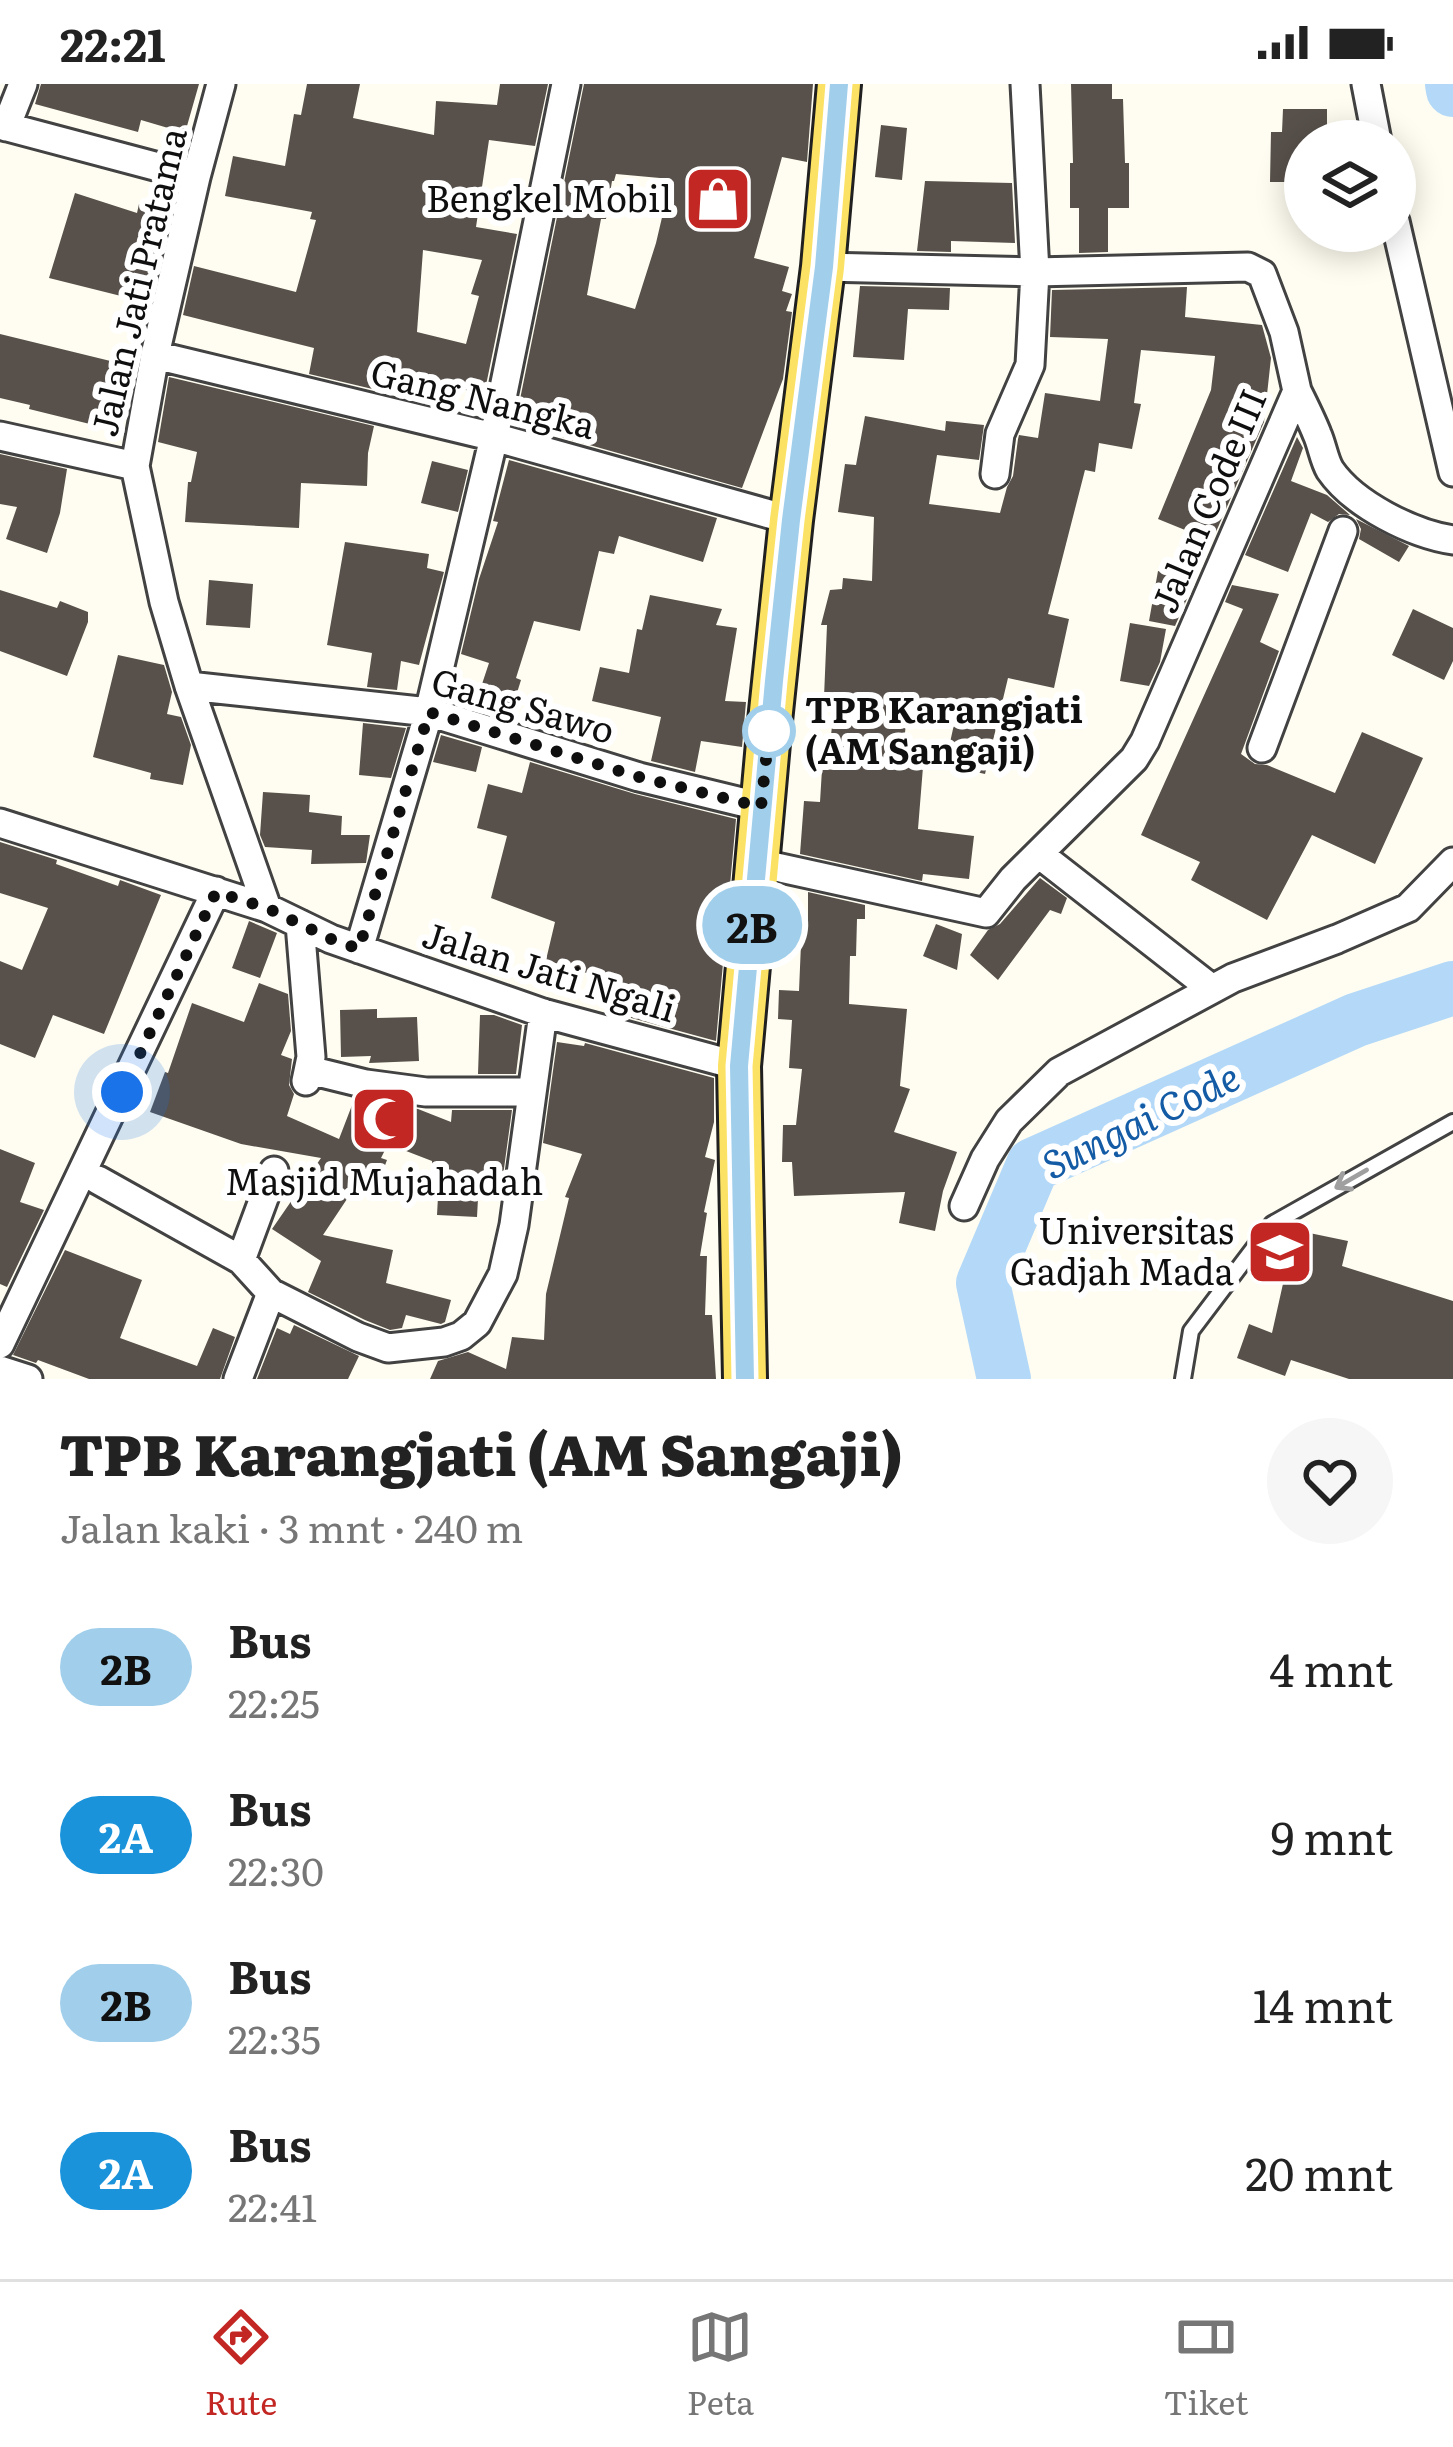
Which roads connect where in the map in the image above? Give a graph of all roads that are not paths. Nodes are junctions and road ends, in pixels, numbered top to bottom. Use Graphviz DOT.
graph roads {
  1 [pos="23,84"];
  2 [pos="221,84"];
  3 [pos="566,84"];
  4 [pos="838,84"];
  5 [pos="1025,84"];
  6 [pos="1366,84"];
  7 [pos="1372,120"];
  8 [pos="3,126"];
  9 [pos="196,177"];
  10 [pos="1402,252"];
  11 [pos="824,267"];
  12 [pos="1035,272"];
  13 [pos="155,355"];
  14 [pos="1297,391"];
  15 [pos="0,436"];
  16 [pos="494,437"];
  17 [pos="135,466"];
  18 [pos="1453,472"];
  19 [pos="995,474"];
  20 [pos="1353,512"];
  21 [pos="791,520"];
  22 [pos="1453,541"];
  23 [pos="189,686"];
  24 [pos="429,712"];
  25 [pos="1262,748"];
  26 [pos="761,807"];
  27 [pos="0,823"];
  28 [pos="1039,854"];
  29 [pos="1453,862"];
  30 [pos="758,863"];
  31 [pos="216,892"];
  32 [pos="267,908"];
  33 [pos="300,924"];
  34 [pos="359,949"];
  35 [pos="1212,989"];
  36 [pos="543,1012"];
  37 [pos="739,1066"];
  38 [pos="532,1092"];
  39 [pos="1453,1122"];
  40 [pos="274,1172"];
  41 [pos="98,1180"];
  42 [pos="964,1206"];
  43 [pos="241,1260"];
  44 [pos="271,1293"];
  45 [pos="0,1344"];
  46 [pos="0,1370"];
  47 [pos="28,1379"];
  48 [pos="238,1379"];
  49 [pos="745,1379"];
  50 [pos="1183,1379"];
  1 -- 8 [label="street"];
  2 -- 9 [label="street, Jalan Jati Pratama"];
  3 -- 16 [label="street"];
  4 -- 11 [label="main road"];
  5 -- 12 [label="street"];
  6 -- 7 [label="street"];
  8 -- 9 [label="street"];
  9 -- 13 [label="street, Jalan Jati Pratama"];
  10 -- 18 [label="street"];
  11 -- 12 [label="street, Jalan Code III"];
  11 -- 21 [label="main road"];
  12 -- 14 [label="street, Jalan Code III"];
  12 -- 19 [label="street"];
  13 -- 16 [label="street, Gang Nangka"];
  13 -- 17 [label="street, Jalan Jati Pratama"];
  14 -- 20 [label="street"];
  14 -- 28 [label="street, Jalan Code III"];
  15 -- 17 [label="street"];
  16 -- 21 [label="street, Gang Nangka"];
  16 -- 24 [label="street"];
  17 -- 23 [label="street, Jalan Jati Pratama"];
  20 -- 22 [label="street"];
  20 -- 25 [label="street"];
  21 -- 26 [label="main road"];
  23 -- 24 [label="street, Gang Sawo"];
  23 -- 32 [label="street, Jalan Jati Pratama"];
  24 -- 26 [label="street, Gang Sawo"];
  24 -- 34 [label="street"];
  26 -- 30 [label="main road"];
  27 -- 31 [label="street, Jalan Jati Ngali"];
  28 -- 30 [label="street, Jalan Code III"];
  28 -- 35 [label="street"];
  29 -- 35 [label="street"];
  30 -- 37 [label="main road"];
  31 -- 32 [label="street, Jalan Jati Ngali"];
  31 -- 45 [label="street"];
  32 -- 33 [label="street, Jalan Jati Ngali"];
  33 -- 34 [label="street, Jalan Jati Ngali"];
  33 -- 38 [label="street"];
  34 -- 36 [label="street, Jalan Jati Ngali"];
  35 -- 42 [label="street"];
  36 -- 37 [label="street, Jalan Jati Ngali"];
  36 -- 38 [label="street"];
  37 -- 49 [label="main road"];
  38 -- 44 [label="street"];
  39 -- 50 [label="lane, one-way"];
  40 -- 43 [label="street"];
  41 -- 43 [label="street"];
  43 -- 44 [label="street"];
  44 -- 48 [label="street"];
  46 -- 47 [label="street"];
}
